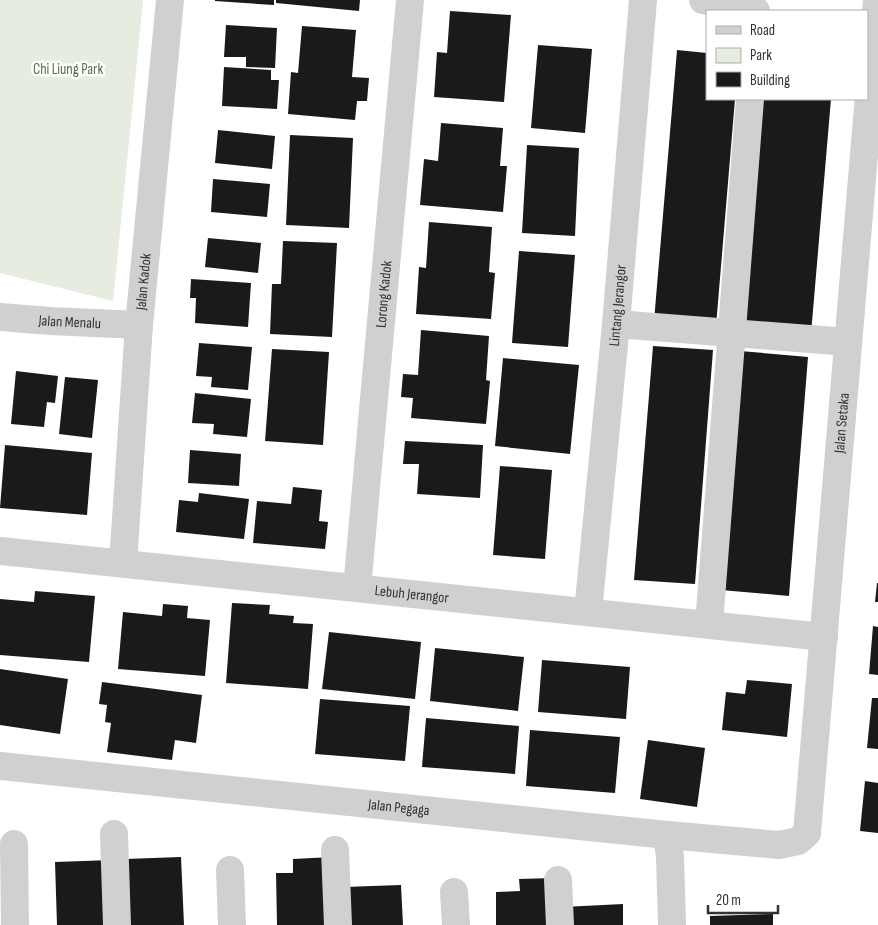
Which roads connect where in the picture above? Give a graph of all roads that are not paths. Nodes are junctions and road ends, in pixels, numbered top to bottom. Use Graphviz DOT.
graph roads {
  1 [pos="170,0"];
  2 [pos="410,0"];
  3 [pos="643,0"];
  4 [pos="702,0"];
  5 [pos="751,10"];
  6 [pos="873,17"];
  7 [pos="868,82"];
  8 [pos="750,100"];
  9 [pos="867,100"];
  10 [pos="0,317"];
  11 [pos="616,324"];
  12 [pos="139,325"];
  13 [pos="732,333"];
  14 [pos="848,342"];
  15 [pos="0,551"];
  16 [pos="124,563"];
  17 [pos="357,588"];
  18 [pos="588,612"];
  19 [pos="708,624"];
  20 [pos="824,636"];
  21 [pos="0,766"];
  22 [pos="114,834"];
  23 [pos="798,841"];
  24 [pos="14,844"];
  25 [pos="335,850"];
  26 [pos="669,856"];
  27 [pos="230,870"];
  28 [pos="558,880"];
  29 [pos="454,892"];
  30 [pos="14,925"];
  31 [pos="117,925"];
  32 [pos="232,925"];
  33 [pos="338,925"];
  34 [pos="456,925"];
  35 [pos="560,925"];
  36 [pos="672,925"];
  1 -- 12 [label="street, Jalan Kadok"];
  2 -- 17 [label="street, Lorong Kadok"];
  3 -- 11 [label="street, Lintang Jerangor"];
  4 -- 5 [label="street"];
  6 -- 7 [label="street, Jalan Setaka"];
  8 -- 13 [label="street"];
  9 -- 14 [label="street, Jalan Setaka"];
  10 -- 12 [label="street, Jalan Menalu"];
  11 -- 13 [label="street"];
  11 -- 18 [label="street, Lintang Jerangor"];
  12 -- 16 [label="street, Jalan Kadok"];
  13 -- 14 [label="street"];
  13 -- 19 [label="street"];
  14 -- 20 [label="street, Jalan Setaka"];
  15 -- 16 [label="street, Lebuh Jerangor"];
  16 -- 17 [label="street, Lebuh Jerangor"];
  17 -- 18 [label="street, Lebuh Jerangor"];
  18 -- 19 [label="street, Lebuh Jerangor"];
  19 -- 20 [label="street, Lebuh Jerangor"];
  20 -- 23 [label="street, Jalan Setaka"];
  21 -- 26 [label="street, Jalan Pegaga"];
  22 -- 31 [label="street"];
  23 -- 26 [label="street, Jalan Pegaga"];
  24 -- 30 [label="street"];
  25 -- 33 [label="street"];
  26 -- 36 [label="street"];
  27 -- 32 [label="street"];
  28 -- 35 [label="street"];
  29 -- 34 [label="street"];
}
